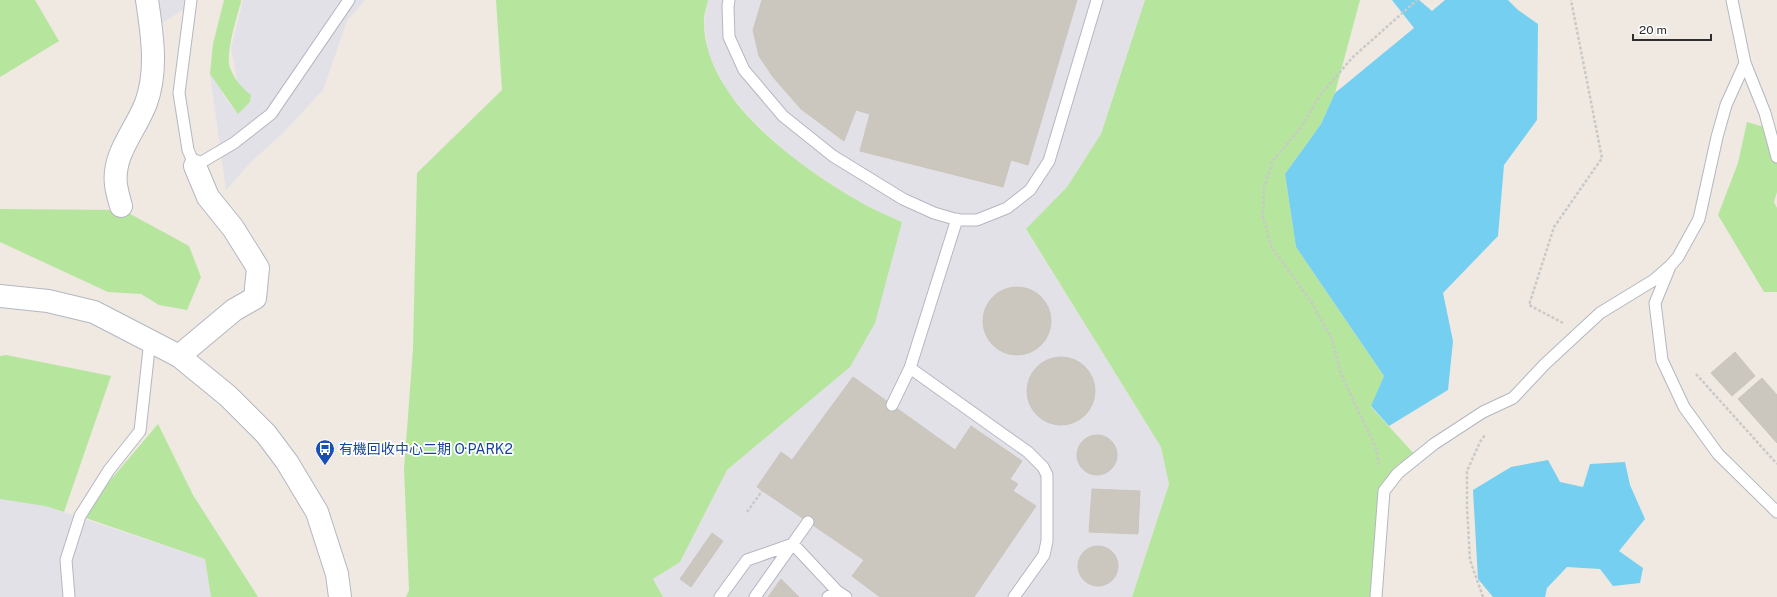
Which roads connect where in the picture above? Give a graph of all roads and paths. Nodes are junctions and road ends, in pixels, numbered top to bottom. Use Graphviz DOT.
graph roads {
  1 [pos="147,0"];
  2 [pos="190,0"];
  3 [pos="349,0"];
  4 [pos="729,0"];
  5 [pos="1097,0"];
  6 [pos="1417,0"];
  7 [pos="1571,0"];
  8 [pos="1732,0"];
  9 [pos="1745,63"];
  10 [pos="1777,157"];
  11 [pos="195,166"];
  12 [pos="121,206"];
  13 [pos="956,219"];
  14 [pos="1670,266"];
  15 [pos="0,296"];
  16 [pos="1580,332"];
  17 [pos="150,340"];
  18 [pos="179,356"];
  19 [pos="910,368"];
  20 [pos="1696,374"];
  21 [pos="892,405"];
  22 [pos="1488,430"];
  23 [pos="1777,464"];
  24 [pos="762,490"];
  25 [pos="1384,491"];
  26 [pos="747,512"];
  27 [pos="1777,512"];
  28 [pos="808,522"];
  29 [pos="793,544"];
  30 [pos="837,595"];
  31 [pos="69,597"];
  32 [pos="340,597"];
  33 [pos="720,597"];
  34 [pos="755,597"];
  35 [pos="1014,597"];
  36 [pos="1376,597"];
  37 [pos="1483,597"];
  1 -- 12 [label="street"];
  2 -- 11 [label="lane"];
  3 -- 11 [label="lane"];
  4 -- 13 [label="lane"];
  5 -- 13 [label="lane"];
  6 -- 25 [label="path"];
  7 -- 16 [label="path"];
  8 -- 9 [label="lane"];
  9 -- 10 [label="lane"];
  9 -- 14 [label="lane"];
  11 -- 18 [label="street"];
  13 -- 19 [label="lane"];
  14 -- 16 [label="lane"];
  14 -- 27 [label="lane"];
  15 -- 17 [label="street"];
  16 -- 25 [label="lane"];
  17 -- 18 [label="street"];
  17 -- 31 [label="lane"];
  18 -- 32 [label="street"];
  19 -- 21 [label="lane"];
  19 -- 35 [label="lane"];
  20 -- 23 [label="path"];
  22 -- 37 [label="path"];
  24 -- 26 [label="path"];
  25 -- 36 [label="lane"];
  28 -- 29 [label="lane"];
  29 -- 30 [label="lane"];
  29 -- 33 [label="lane"];
  29 -- 34 [label="lane"];
}
